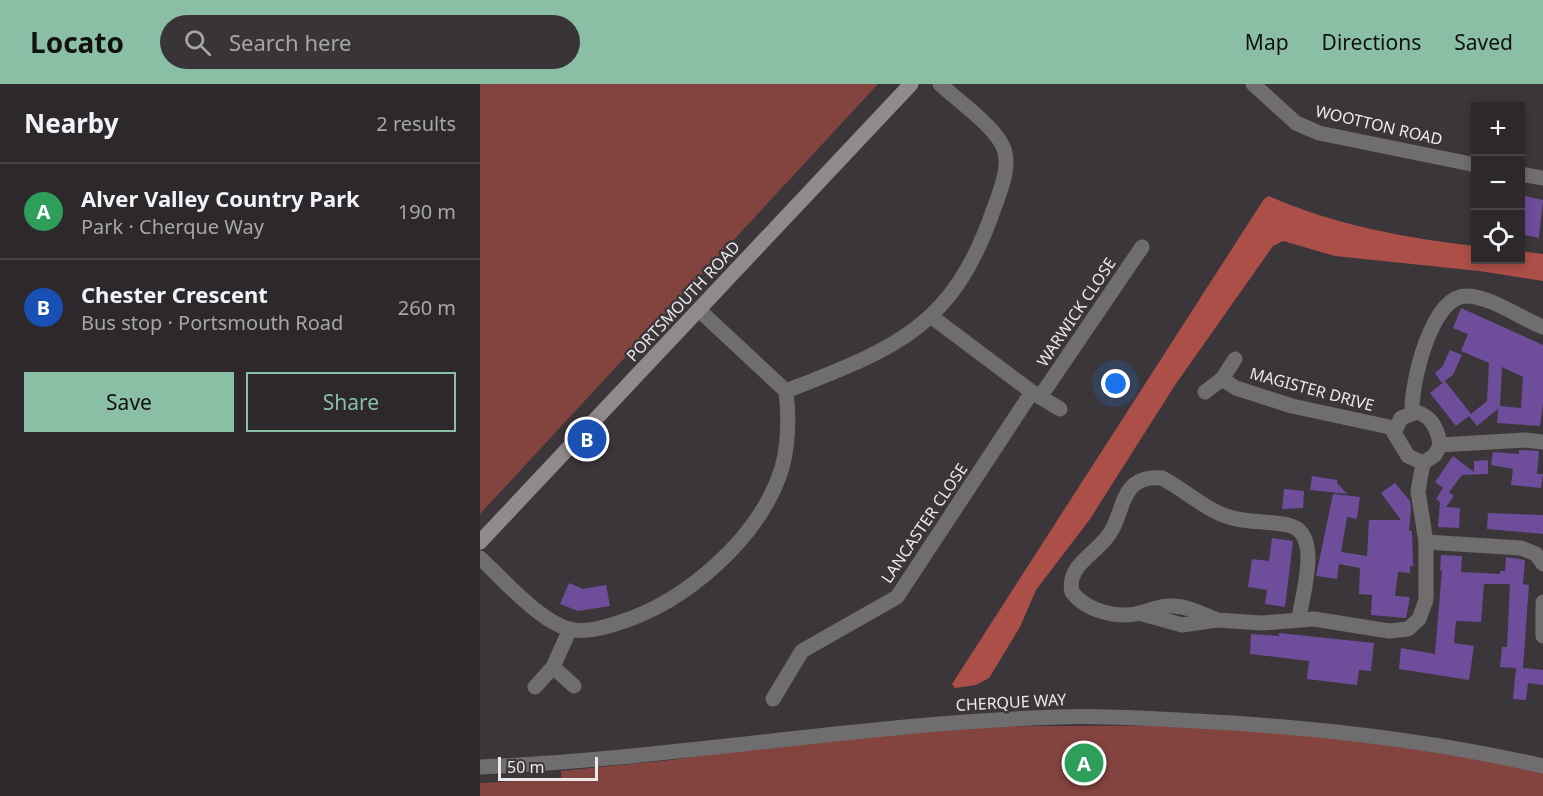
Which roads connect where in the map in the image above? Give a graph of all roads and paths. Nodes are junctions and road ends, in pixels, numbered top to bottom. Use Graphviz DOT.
graph roads {
  1 [pos="911,84"];
  2 [pos="940,84"];
  3 [pos="1253,84"];
  4 [pos="1471,164"];
  5 [pos="1525,175"];
  6 [pos="1543,178"];
  7 [pos="1142,247"];
  8 [pos="699,310"];
  9 [pos="932,316"];
  10 [pos="1543,327"];
  11 [pos="1235,359"];
  12 [pos="1222,379"];
  13 [pos="786,391"];
  14 [pos="1205,392"];
  15 [pos="1036,395"];
  16 [pos="1060,409"];
  17 [pos="1412,412"];
  18 [pos="1394,428"];
  19 [pos="1543,442"];
  20 [pos="1440,444"];
  21 [pos="1423,463"];
  22 [pos="480,542"];
  23 [pos="1426,542"];
  24 [pos="480,558"];
  25 [pos="1543,564"];
  26 [pos="1543,602"];
  27 [pos="1299,619"];
  28 [pos="570,629"];
  29 [pos="1543,636"];
  30 [pos="553,667"];
  31 [pos="574,686"];
  32 [pos="536,687"];
  33 [pos="773,699"];
  34 [pos="1543,766"];
  35 [pos="480,767"];
  1 -- 8 [label="main road, PORTSMOUTH ROAD"];
  2 -- 9 [label="street"];
  3 -- 4 [label="street, WOOTTON ROAD"];
  5 -- 6 [label="street"];
  7 -- 15 [label="street, WARWICK CLOSE"];
  8 -- 13 [label="street"];
  8 -- 22 [label="main road, PORTSMOUTH ROAD"];
  9 -- 13 [label="street"];
  9 -- 15 [label="street"];
  10 -- 17 [label="street"];
  11 -- 12 [label="street, MAGISTER DRIVE"];
  12 -- 14 [label="street, MAGISTER DRIVE"];
  12 -- 18 [label="street, MAGISTER DRIVE"];
  13 -- 28 [label="street"];
  15 -- 16 [label="street"];
  15 -- 33 [label="street, LANCASTER CLOSE"];
  17 -- 18 [label="street"];
  17 -- 20 [label="street"];
  18 -- 21 [label="street"];
  19 -- 20 [label="street"];
  20 -- 21 [label="street"];
  21 -- 23 [label="street"];
  23 -- 25 [label="street"];
  23 -- 27 [label="street"];
  24 -- 28 [label="street"];
  26 -- 29 [label="street"];
  27 -- 27 [label="street"];
  28 -- 30 [label="street"];
  30 -- 31 [label="street"];
  30 -- 32 [label="street"];
  34 -- 35 [label="street, CHERQUE WAY"];
}
